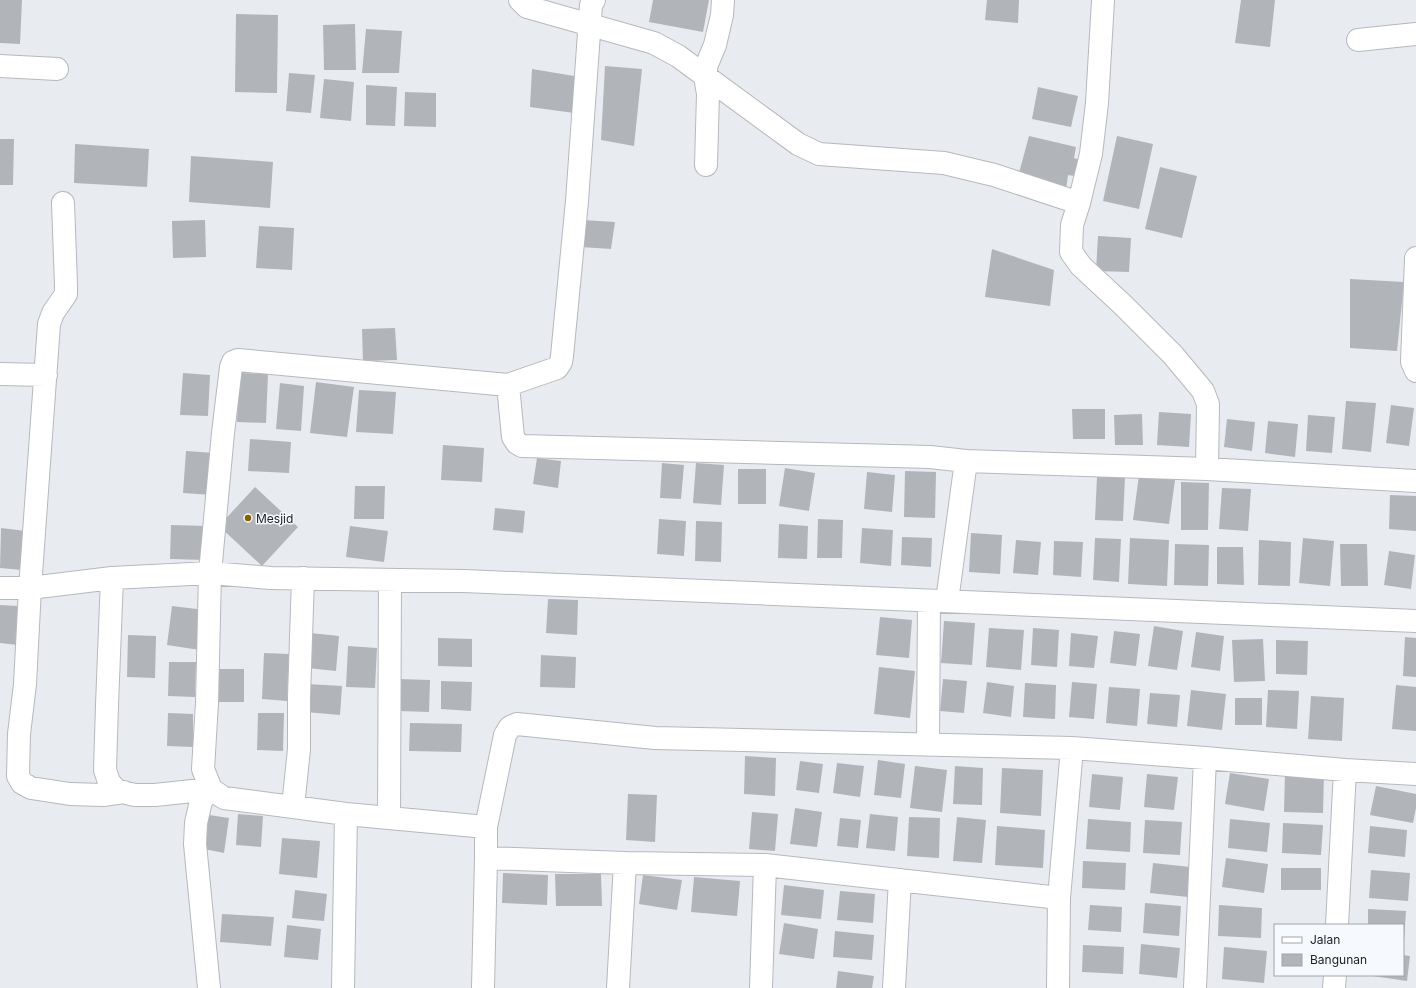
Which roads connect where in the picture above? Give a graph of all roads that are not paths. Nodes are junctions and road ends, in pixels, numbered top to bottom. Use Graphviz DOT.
graph roads {
  1 [pos="520,0"];
  2 [pos="594,0"];
  3 [pos="723,0"];
  4 [pos="1104,0"];
  5 [pos="590,25"];
  6 [pos="1416,34"];
  7 [pos="1358,40"];
  8 [pos="0,66"];
  9 [pos="57,69"];
  10 [pos="705,76"];
  11 [pos="706,165"];
  12 [pos="63,203"];
  13 [pos="1079,203"];
  14 [pos="1416,258"];
  15 [pos="1416,371"];
  16 [pos="0,374"];
  17 [pos="46,375"];
  18 [pos="508,385"];
  19 [pos="966,461"];
  20 [pos="1207,469"];
  21 [pos="1416,481"];
  22 [pos="210,573"];
  23 [pos="112,578"];
  24 [pos="302,578"];
  25 [pos="390,580"];
  26 [pos="0,588"];
  27 [pos="30,588"];
  28 [pos="938,601"];
  29 [pos="1416,621"];
  30 [pos="928,745"];
  31 [pos="1072,748"];
  32 [pos="1205,758"];
  33 [pos="1345,770"];
  34 [pos="1416,774"];
  35 [pos="211,789"];
  36 [pos="124,792"];
  37 [pos="293,807"];
  38 [pos="346,814"];
  39 [pos="389,818"];
  40 [pos="486,827"];
  41 [pos="486,858"];
  42 [pos="625,863"];
  43 [pos="765,865"];
  44 [pos="900,880"];
  45 [pos="1059,898"];
  46 [pos="1337,924"];
  47 [pos="1335,976"];
  48 [pos="209,988"];
  49 [pos="343,988"];
  50 [pos="483,988"];
  51 [pos="618,988"];
  52 [pos="761,988"];
  53 [pos="894,988"];
  54 [pos="1058,988"];
  55 [pos="1195,988"];
  56 [pos="1334,988"];
  1 -- 5 [label="street"];
  2 -- 5 [label="street"];
  3 -- 10 [label="street"];
  4 -- 13 [label="street"];
  5 -- 10 [label="street"];
  5 -- 18 [label="street"];
  6 -- 7 [label="street"];
  8 -- 9 [label="street"];
  10 -- 11 [label="street"];
  10 -- 13 [label="street"];
  12 -- 17 [label="street"];
  13 -- 20 [label="street"];
  14 -- 15 [label="street"];
  16 -- 17 [label="street"];
  17 -- 27 [label="street"];
  18 -- 19 [label="street"];
  18 -- 22 [label="street"];
  19 -- 20 [label="street"];
  19 -- 28 [label="street"];
  20 -- 21 [label="street"];
  22 -- 23 [label="street"];
  22 -- 24 [label="street"];
  22 -- 35 [label="street"];
  23 -- 27 [label="street"];
  23 -- 36 [label="street"];
  24 -- 25 [label="street"];
  24 -- 37 [label="street"];
  25 -- 28 [label="street"];
  25 -- 39 [label="street"];
  26 -- 27 [label="street"];
  27 -- 36 [label="street"];
  28 -- 29 [label="street"];
  28 -- 30 [label="street"];
  30 -- 31 [label="street"];
  30 -- 40 [label="street"];
  31 -- 32 [label="street"];
  31 -- 45 [label="street"];
  32 -- 33 [label="street"];
  32 -- 55 [label="street"];
  33 -- 34 [label="street"];
  33 -- 46 [label="street"];
  35 -- 36 [label="street"];
  35 -- 37 [label="street"];
  35 -- 48 [label="street"];
  37 -- 38 [label="street"];
  38 -- 39 [label="street"];
  38 -- 49 [label="street"];
  39 -- 40 [label="street"];
  40 -- 41 [label="street"];
  41 -- 42 [label="street"];
  41 -- 50 [label="street"];
  42 -- 43 [label="street"];
  42 -- 51 [label="street"];
  43 -- 44 [label="street"];
  43 -- 52 [label="street"];
  44 -- 45 [label="street"];
  44 -- 53 [label="street"];
  45 -- 54 [label="street"];
  47 -- 56 [label="street"];
}
